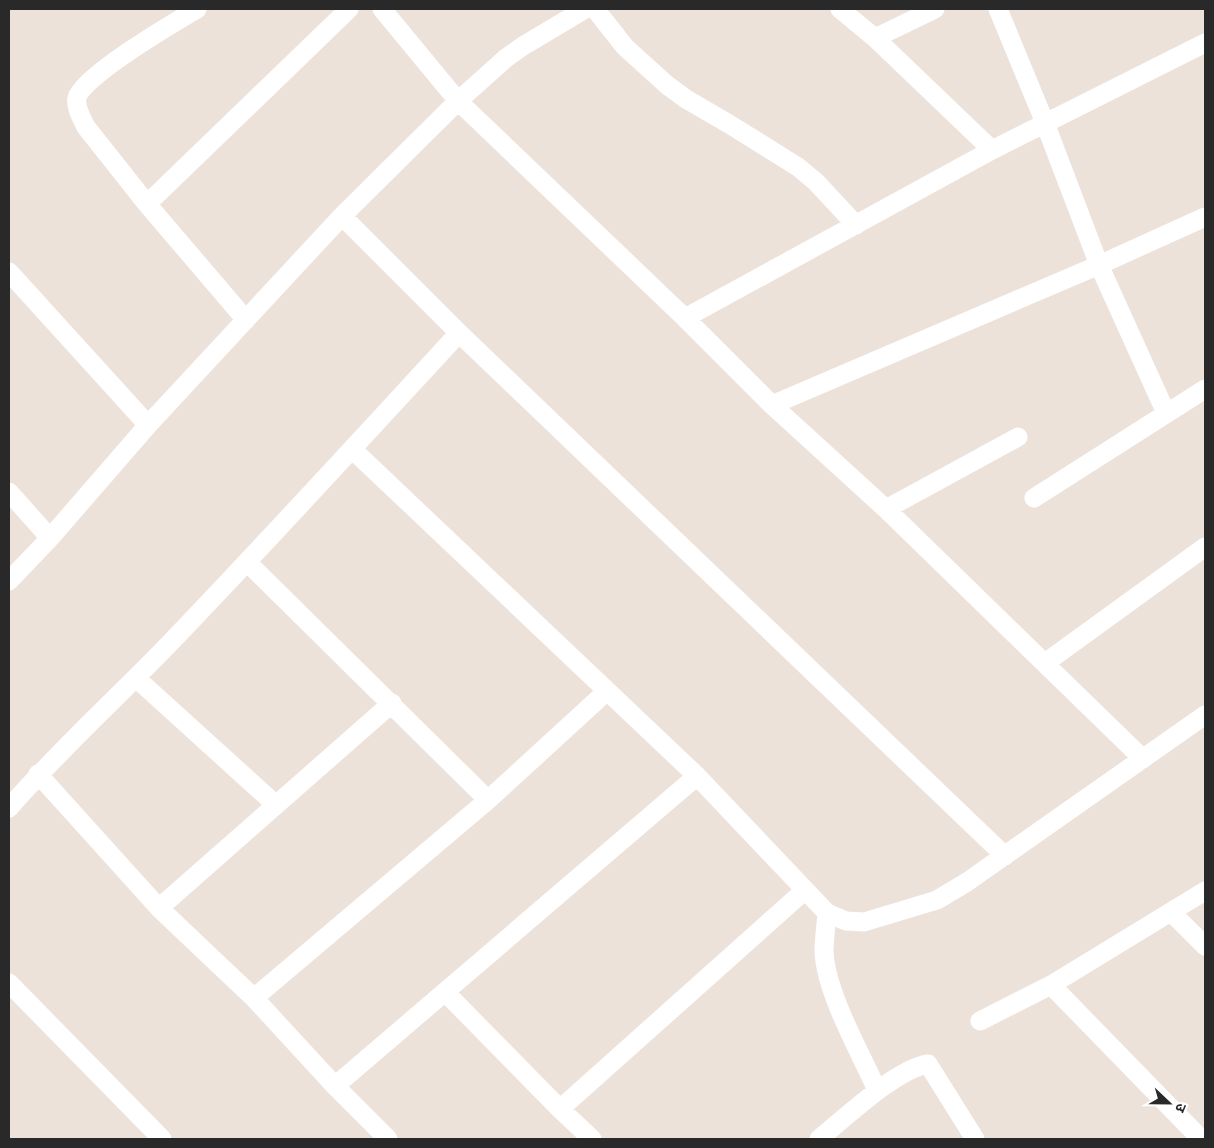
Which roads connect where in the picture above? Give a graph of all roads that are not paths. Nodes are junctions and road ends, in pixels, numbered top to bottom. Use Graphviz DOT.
graph roads {
  1 [pos="197,9"];
  2 [pos="349,9"];
  3 [pos="382,9"];
  4 [pos="584,9"];
  5 [pos="595,9"];
  6 [pos="840,9"];
  7 [pos="935,9"];
  8 [pos="998,9"];
  9 [pos="874,38"];
  10 [pos="1205,43"];
  11 [pos="458,102"];
  12 [pos="1045,123"];
  13 [pos="992,150"];
  14 [pos="148,204"];
  15 [pos="342,216"];
  16 [pos="1205,217"];
  17 [pos="856,224"];
  18 [pos="1099,265"];
  19 [pos="9,272"];
  20 [pos="685,318"];
  21 [pos="246,320"];
  22 [pos="459,333"];
  23 [pos="1205,389"];
  24 [pos="772,405"];
  25 [pos="1166,413"];
  26 [pos="148,425"];
  27 [pos="1018,437"];
  28 [pos="352,449"];
  29 [pos="9,492"];
  30 [pos="1034,498"];
  31 [pos="886,509"];
  32 [pos="50,538"];
  33 [pos="1205,547"];
  34 [pos="247,562"];
  35 [pos="9,581"];
  36 [pos="1045,663"];
  37 [pos="136,678"];
  38 [pos="608,691"];
  39 [pos="392,703"];
  40 [pos="1205,715"];
  41 [pos="1143,759"];
  42 [pos="38,774"];
  43 [pos="697,776"];
  44 [pos="488,800"];
  45 [pos="276,806"];
  46 [pos="9,808"];
  47 [pos="1005,856"];
  48 [pos="804,891"];
  49 [pos="1205,891"];
  50 [pos="159,908"];
  51 [pos="1171,912"];
  52 [pos="827,913"];
  53 [pos="1205,946"];
  54 [pos="9,983"];
  55 [pos="1051,985"];
  56 [pos="445,992"];
  57 [pos="254,998"];
  58 [pos="980,1021"];
  59 [pos="335,1086"];
  60 [pos="878,1090"];
  61 [pos="560,1109"];
  62 [pos="162,1139"];
  63 [pos="388,1139"];
  64 [pos="592,1139"];
  65 [pos="819,1139"];
  66 [pos="975,1139"];
  67 [pos="1201,1139"];
  1 -- 14 [label="street"];
  2 -- 14 [label="street"];
  3 -- 11 [label="street"];
  4 -- 11 [label="street"];
  5 -- 17 [label="street"];
  6 -- 9 [label="street"];
  7 -- 9 [label="street"];
  8 -- 12 [label="street"];
  9 -- 13 [label="street"];
  10 -- 12 [label="street"];
  11 -- 15 [label="street"];
  11 -- 20 [label="street"];
  12 -- 13 [label="street"];
  12 -- 18 [label="street"];
  13 -- 17 [label="street"];
  14 -- 21 [label="street"];
  15 -- 21 [label="street"];
  15 -- 22 [label="street"];
  16 -- 18 [label="street"];
  17 -- 20 [label="street"];
  18 -- 24 [label="street"];
  18 -- 25 [label="street"];
  19 -- 26 [label="street"];
  20 -- 24 [label="street"];
  21 -- 26 [label="street"];
  22 -- 28 [label="street"];
  22 -- 47 [label="street"];
  23 -- 25 [label="street"];
  24 -- 31 [label="street"];
  25 -- 30 [label="street"];
  26 -- 32 [label="street"];
  27 -- 31 [label="street"];
  28 -- 34 [label="street"];
  28 -- 38 [label="street"];
  29 -- 32 [label="street"];
  31 -- 36 [label="street"];
  32 -- 35 [label="street"];
  33 -- 36 [label="street"];
  34 -- 37 [label="street"];
  34 -- 39 [label="street"];
  36 -- 41 [label="street"];
  37 -- 42 [label="street"];
  37 -- 45 [label="street"];
  38 -- 43 [label="street"];
  38 -- 44 [label="street"];
  39 -- 44 [label="street"];
  39 -- 45 [label="street"];
  40 -- 41 [label="street"];
  41 -- 47 [label="street"];
  42 -- 46 [label="street"];
  42 -- 50 [label="street"];
  43 -- 48 [label="street"];
  43 -- 56 [label="street"];
  44 -- 57 [label="street"];
  45 -- 50 [label="street"];
  47 -- 52 [label="street"];
  48 -- 52 [label="street"];
  48 -- 61 [label="street"];
  49 -- 51 [label="street"];
  50 -- 57 [label="street"];
  51 -- 53 [label="street"];
  51 -- 55 [label="street"];
  52 -- 60 [label="street"];
  54 -- 62 [label="street"];
  55 -- 58 [label="street"];
  55 -- 67 [label="street"];
  56 -- 59 [label="street"];
  56 -- 61 [label="street"];
  57 -- 59 [label="street"];
  59 -- 63 [label="street"];
  60 -- 65 [label="street"];
  60 -- 66 [label="street"];
  61 -- 64 [label="street"];
}
